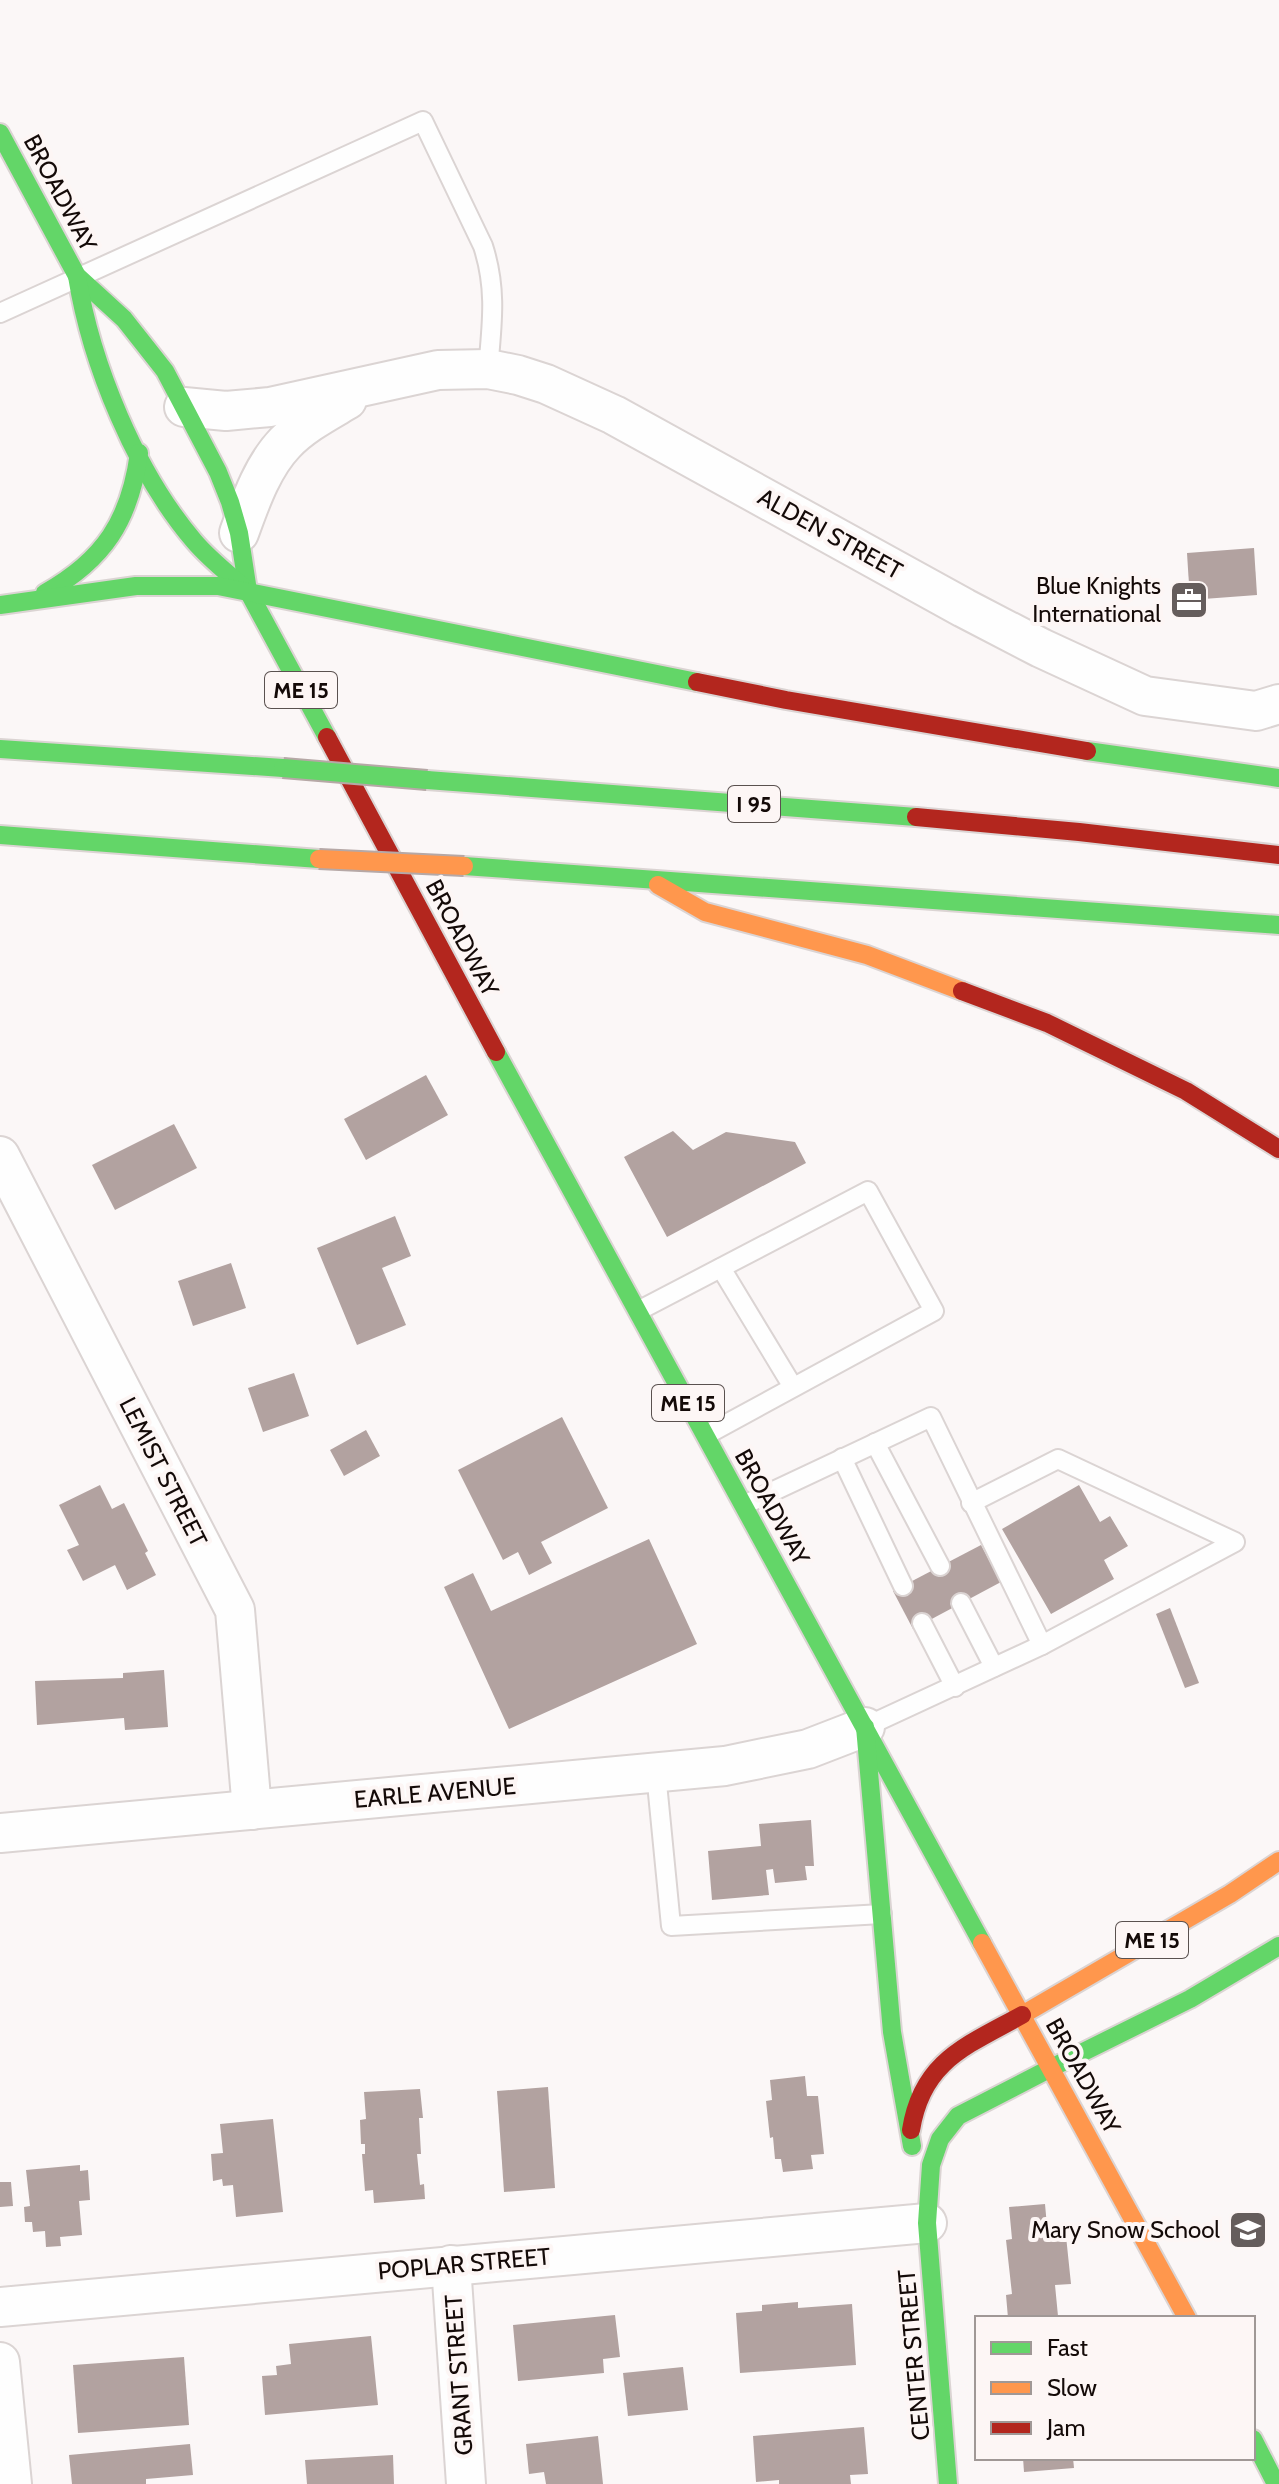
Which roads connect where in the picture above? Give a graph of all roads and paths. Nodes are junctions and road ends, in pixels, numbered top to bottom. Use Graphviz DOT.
graph roads {
  1 [pos="0,133"];
  2 [pos="77,276"];
  3 [pos="0,313"];
  4 [pos="488,369"];
  5 [pos="381,383"];
  6 [pos="184,407"];
  7 [pos="139,453"];
  8 [pos="239,533"];
  9 [pos="248,591"];
  10 [pos="8,604"];
  11 [pos="1279,704"];
  12 [pos="0,749"];
  13 [pos="1279,778"];
  14 [pos="0,835"];
  15 [pos="1279,855"];
  16 [pos="646,878"];
  17 [pos="1279,925"];
  18 [pos="1279,1149"];
  19 [pos="0,1156"];
  20 [pos="721,1268"];
  21 [pos="638,1311"];
  22 [pos="793,1387"];
  23 [pos="706,1435"];
  24 [pos="875,1443"];
  25 [pos="842,1458"];
  26 [pos="971,1503"];
  27 [pos="744,1505"];
  28 [pos="940,1566"];
  29 [pos="903,1586"];
  30 [pos="961,1603"];
  31 [pos="922,1623"];
  32 [pos="1042,1645"];
  33 [pos="994,1667"];
  34 [pos="955,1687"];
  35 [pos="865,1727"];
  36 [pos="656,1773"];
  37 [pos="252,1810"];
  38 [pos="0,1833"];
  39 [pos="1279,1861"];
  40 [pos="882,1914"];
  41 [pos="1279,1946"];
  42 [pos="1022,2015"];
  43 [pos="1051,2068"];
  44 [pos="912,2146"];
  45 [pos="927,2223"];
  46 [pos="451,2265"];
  47 [pos="0,2307"];
  48 [pos="1186,2316"];
  49 [pos="0,2362"];
  50 [pos="1255,2443"];
  51 [pos="12,2484"];
  52 [pos="466,2484"];
  53 [pos="948,2484"];
  54 [pos="1276,2484"];
  1 -- 2 [label="main road, BROADWAY / ME 15"];
  2 -- 3 [label="lane"];
  2 -- 4 [label="lane"];
  2 -- 6 [label="main road, BROADWAY / ME 15"];
  2 -- 7 [label="main road, BROADWAY / ME 15"];
  4 -- 5 [label="street, ALDEN STREET"];
  4 -- 11 [label="street, ALDEN STREET"];
  5 -- 6 [label="street, ALDEN STREET"];
  5 -- 8 [label="street, ALDEN STREET"];
  6 -- 8 [label="main road, BROADWAY / ME 15"];
  7 -- 9 [label="main road, BROADWAY / ME 15"];
  7 -- 10 [label="main road"];
  8 -- 9 [label="main road, BROADWAY / ME 15"];
  9 -- 10 [label="main road"];
  9 -- 13 [label="main road"];
  9 -- 21 [label="main road, BROADWAY / ME 15"];
  12 -- 15 [label="main road, I 95, bridge"];
  14 -- 16 [label="main road, bridge"];
  16 -- 17 [label="main road"];
  16 -- 18 [label="main road"];
  19 -- 37 [label="street, LEMIST STREET"];
  20 -- 21 [label="lane"];
  20 -- 22 [label="lane"];
  20 -- 22 [label="lane"];
  21 -- 23 [label="main road, BROADWAY / ME 15"];
  22 -- 23 [label="lane"];
  23 -- 27 [label="main road, BROADWAY / ME 15"];
  24 -- 25 [label="lane"];
  24 -- 26 [label="lane"];
  24 -- 28 [label="lane"];
  25 -- 27 [label="lane"];
  25 -- 29 [label="lane"];
  26 -- 32 [label="lane"];
  26 -- 32 [label="lane"];
  27 -- 35 [label="main road, BROADWAY / ME 15"];
  30 -- 33 [label="lane"];
  31 -- 34 [label="lane"];
  32 -- 33 [label="lane"];
  33 -- 34 [label="lane"];
  34 -- 35 [label="lane"];
  35 -- 36 [label="street, EARLE AVENUE"];
  35 -- 40 [label="main road"];
  35 -- 42 [label="main road, BROADWAY / ME 15"];
  36 -- 37 [label="street, EARLE AVENUE"];
  36 -- 40 [label="lane"];
  37 -- 38 [label="street, EARLE AVENUE"];
  39 -- 42 [label="main road, ME 15"];
  40 -- 44 [label="main road"];
  41 -- 43 [label="main road, CENTER STREET"];
  42 -- 43 [label="main road, BROADWAY / ME 15"];
  42 -- 44 [label="main road, CENTER STREET"];
  43 -- 45 [label="main road, CENTER STREET"];
  43 -- 48 [label="main road, BROADWAY"];
  44 -- 45 [label="main road, CENTER STREET"];
  45 -- 46 [label="street, POPLAR STREET"];
  45 -- 53 [label="main road, CENTER STREET"];
  46 -- 47 [label="street, POPLAR STREET"];
  46 -- 52 [label="street, GRANT STREET"];
  49 -- 51 [label="street"];
  50 -- 54 [label="main road"];
}
